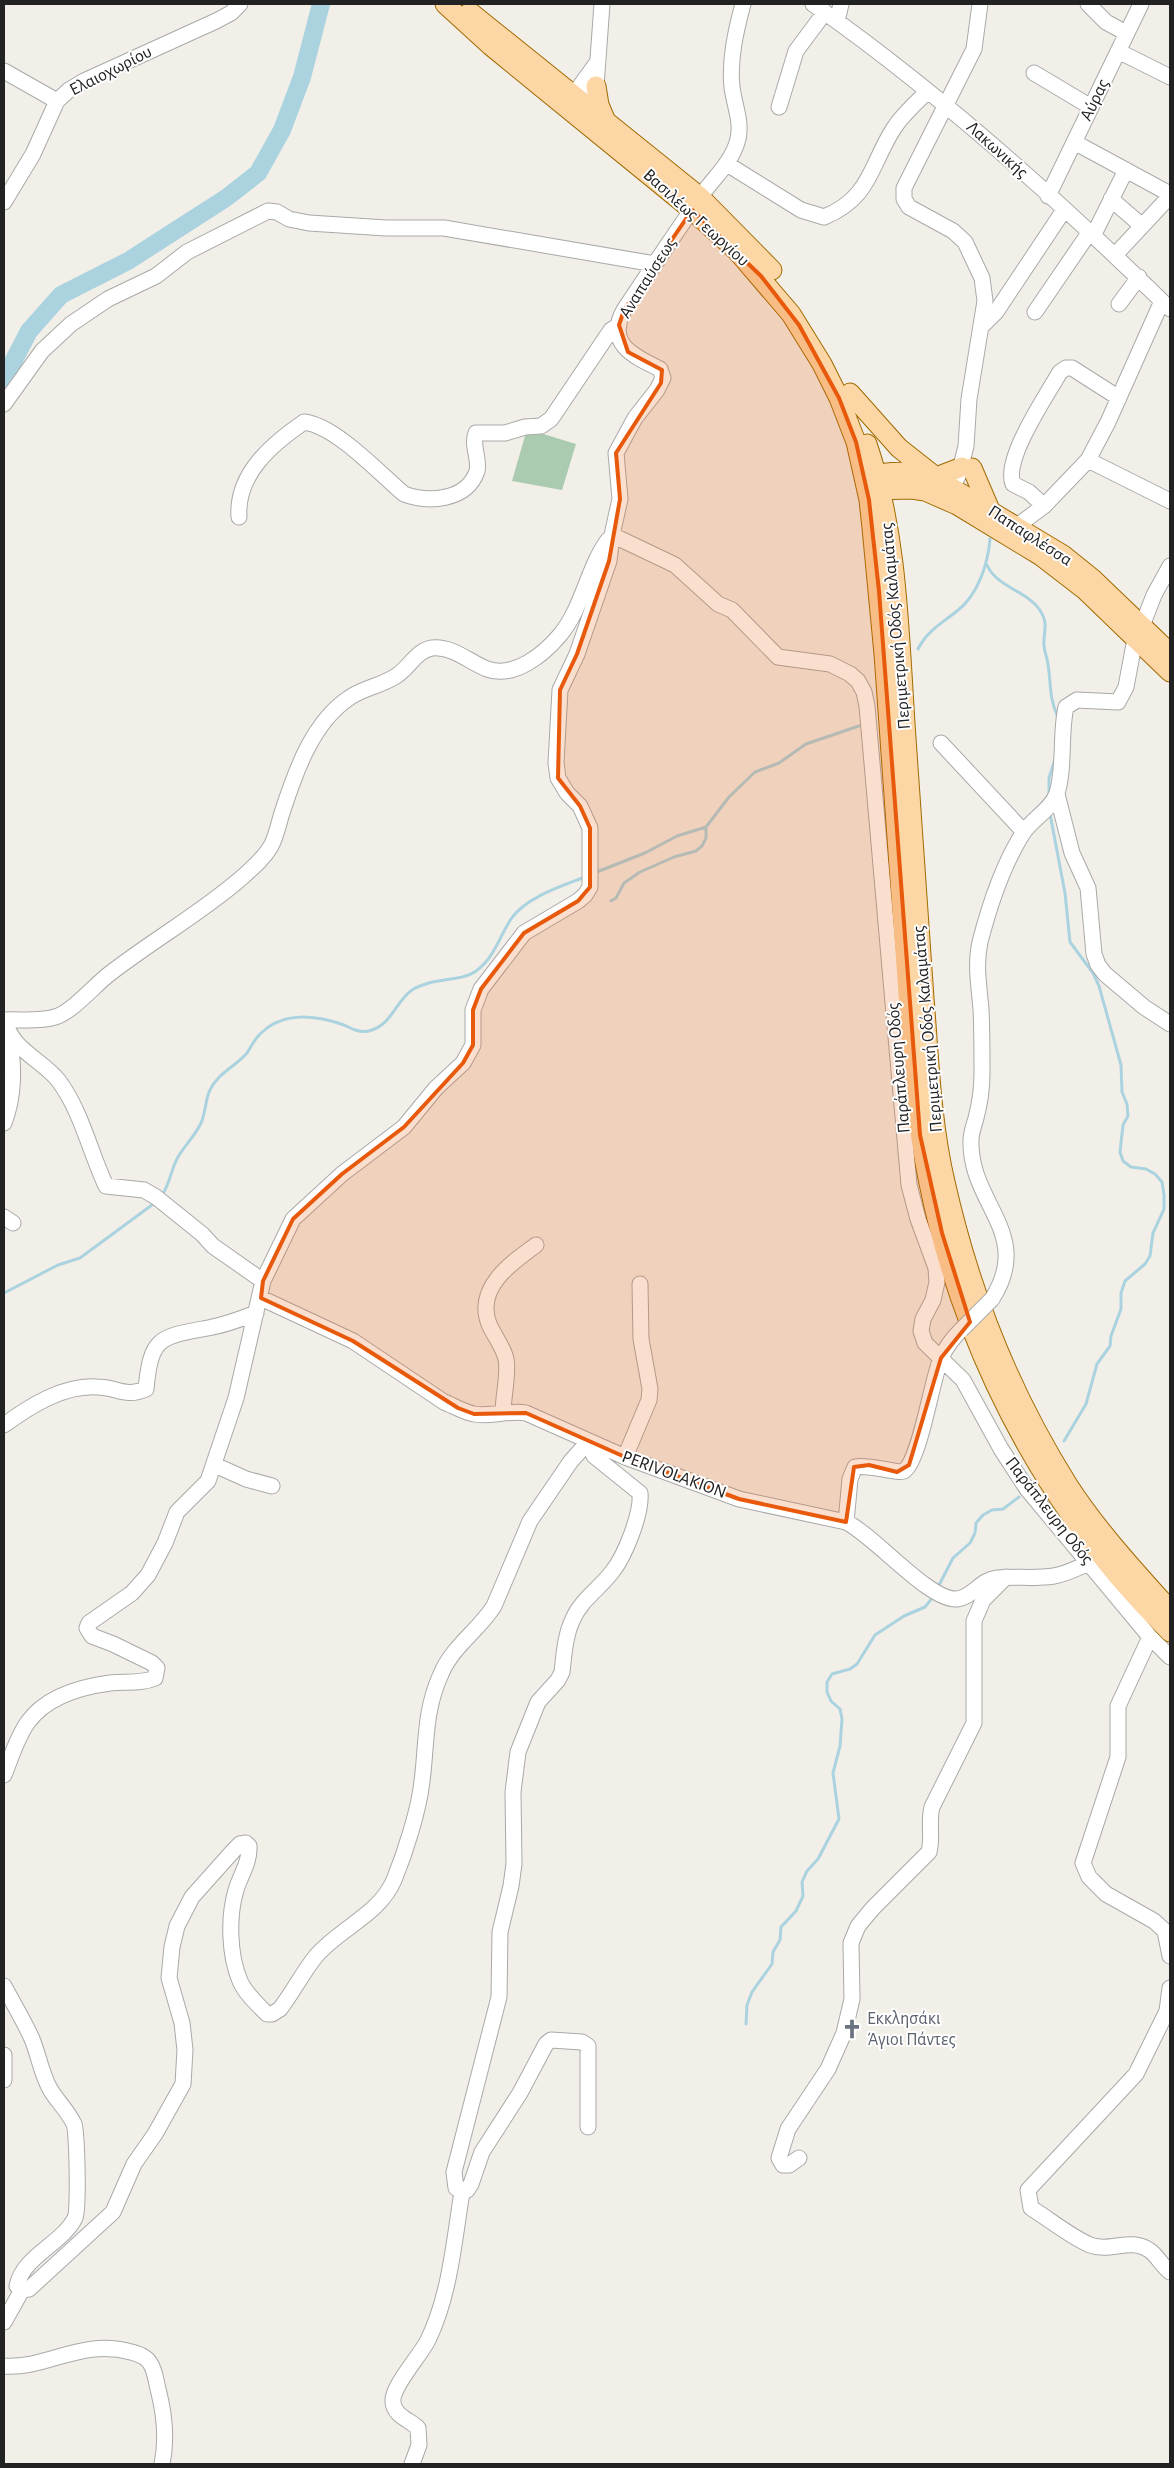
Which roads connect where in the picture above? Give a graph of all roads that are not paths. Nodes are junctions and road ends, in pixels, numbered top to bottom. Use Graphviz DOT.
graph roads {
  1 [pos="240,4"];
  2 [pos="446,4"];
  3 [pos="460,4"];
  4 [pos="602,4"];
  5 [pos="743,4"];
  6 [pos="841,4"];
  7 [pos="980,4"];
  8 [pos="1088,4"];
  9 [pos="1141,4"];
  10 [pos="825,12"];
  11 [pos="1126,33"];
  12 [pos="1118,51"];
  13 [pos="597,63"];
  14 [pos="4,71"];
  15 [pos="1034,72"];
  16 [pos="1170,77"];
  17 [pos="596,86"];
  18 [pos="928,91"];
  19 [pos="57,101"];
  20 [pos="945,104"];
  21 [pos="574,105"];
  22 [pos="1091,106"];
  23 [pos="779,107"];
  24 [pos="606,119"];
  25 [pos="1074,142"];
  26 [pos="727,164"];
  27 [pos="1126,170"];
  28 [pos="1170,195"];
  29 [pos="1048,196"];
  30 [pos="1111,199"];
  31 [pos="4,202"];
  32 [pos="696,203"];
  33 [pos="1064,210"];
  34 [pos="1142,226"];
  35 [pos="1091,234"];
  36 [pos="1115,255"];
  37 [pos="655,264"];
  38 [pos="1139,277"];
  39 [pos="1119,304"];
  40 [pos="1166,305"];
  41 [pos="1035,312"];
  42 [pos="619,325"];
  43 [pos="981,327"];
  44 [pos="850,393"];
  45 [pos="1119,398"];
  46 [pos="4,404"];
  47 [pos="1088,460"];
  48 [pos="967,467"];
  49 [pos="872,483"];
  50 [pos="912,489"];
  51 [pos="949,490"];
  52 [pos="1170,501"];
  53 [pos="1044,506"];
  54 [pos="990,510"];
  55 [pos="239,517"];
  56 [pos="1017,526"];
  57 [pos="889,532"];
  58 [pos="612,535"];
  59 [pos="1170,566"];
  60 [pos="1138,632"];
  61 [pos="1170,653"];
  62 [pos="1170,672"];
  63 [pos="941,743"];
  64 [pos="1057,794"];
  65 [pos="1024,832"];
  66 [pos="1170,1024"];
  67 [pos="6,1025"];
  68 [pos="4,1123"];
  69 [pos="536,1244"];
  70 [pos="264,1281"];
  71 [pos="640,1284"];
  72 [pos="261,1298"];
  73 [pos="256,1313"];
  74 [pos="940,1358"];
  75 [pos="503,1413"];
  76 [pos="4,1425"];
  77 [pos="588,1442"];
  78 [pos="625,1457"];
  79 [pos="215,1465"];
  80 [pos="272,1486"];
  81 [pos="846,1522"];
  82 [pos="1089,1563"];
  83 [pos="1006,1577"];
  84 [pos="1170,1610"];
  85 [pos="1170,1632"];
  86 [pos="1150,1637"];
  87 [pos="1170,1657"];
  88 [pos="4,1775"];
  89 [pos="1170,1956"];
  90 [pos="4,1986"];
  91 [pos="1170,1988"];
  92 [pos="4,2055"];
  93 [pos="4,2080"];
  94 [pos="588,2127"];
  95 [pos="799,2158"];
  96 [pos="462,2192"];
  97 [pos="1170,2272"];
  98 [pos="22,2290"];
  99 [pos="4,2322"];
  100 [pos="4,2366"];
  101 [pos="162,2464"];
  102 [pos="412,2464"];
  1 -- 19 [label="street, Ελαιοχωρίου"];
  2 -- 21 [label="main road, Βασιλέως Γεωργίου"];
  3 -- 21 [label="main road, Βασιλέως Γεωργίου"];
  4 -- 13 [label="street"];
  5 -- 26 [label="street, Αναπαύσεως"];
  6 -- 10 [label="street"];
  7 -- 20 [label="street"];
  8 -- 11 [label="street"];
  9 -- 11 [label="street, Αύρας"];
  10 -- 18 [label="street, Λακωνικής"];
  10 -- 23 [label="street"];
  11 -- 12 [label="street, Αύρας"];
  12 -- 16 [label="street"];
  12 -- 22 [label="street, Αύρας"];
  13 -- 17 [label="street"];
  13 -- 21 [label="street"];
  14 -- 19 [label="street"];
  15 -- 22 [label="street"];
  17 -- 21 [label="street"];
  17 -- 24 [label="main road"];
  18 -- 20 [label="street, Λακωνικής"];
  18 -- 26 [label="street"];
  19 -- 31 [label="street, Ελαιοχωρίου"];
  20 -- 29 [label="street, Λακωνικής"];
  20 -- 43 [label="street"];
  21 -- 24 [label="main road, Βασιλέως Γεωργίου"];
  21 -- 32 [label="main road, Βασιλέως Γεωργίου"];
  22 -- 25 [label="street, Αύρας"];
  24 -- 32 [label="main road, Βασιλέως Γεωργίου"];
  25 -- 27 [label="street"];
  25 -- 29 [label="street, Αύρας"];
  26 -- 32 [label="street, Αναπαύσεως"];
  27 -- 28 [label="street"];
  27 -- 30 [label="street"];
  28 -- 34 [label="street"];
  29 -- 33 [label="street, Λακωνικής"];
  30 -- 34 [label="street"];
  30 -- 35 [label="street"];
  32 -- 37 [label="street, Αναπαύσεως"];
  32 -- 44 [label="main road, Βασιλέως Γεωργίου"];
  32 -- 49 [label="main road, Βασιλέως Γεωργίου"];
  33 -- 35 [label="street, Λακωνικής"];
  33 -- 43 [label="street"];
  34 -- 36 [label="street"];
  35 -- 36 [label="street, Λακωνικής"];
  35 -- 41 [label="street"];
  36 -- 38 [label="street, Λακωνικής"];
  37 -- 42 [label="street, Αναπαύσεως"];
  37 -- 46 [label="street"];
  38 -- 39 [label="street"];
  38 -- 40 [label="street, Λακωνικής"];
  40 -- 45 [label="street"];
  42 -- 55 [label="street"];
  42 -- 58 [label="street, Αναπαύσεως"];
  43 -- 48 [label="street"];
  44 -- 49 [label="main road, Περιμετρική Οδός Καλαμάτας"];
  44 -- 51 [label="main road"];
  45 -- 47 [label="street"];
  45 -- 53 [label="street"];
  47 -- 52 [label="street"];
  47 -- 53 [label="street"];
  48 -- 51 [label="main road"];
  48 -- 51 [label="street"];
  48 -- 54 [label="main road"];
  49 -- 50 [label="main road, Παπαφλέσσα"];
  49 -- 51 [label="main road, Παπαφλέσσα"];
  49 -- 57 [label="main road, Περιμετρική Οδός Καλαμάτας"];
  49 -- 85 [label="main road, Περιμετρική Οδός Καλαμάτας"];
  50 -- 51 [label="main road, Παπαφλέσσα"];
  50 -- 57 [label="main road"];
  51 -- 54 [label="main road, Παπαφλέσσα"];
  51 -- 60 [label="main road, Παπαφλέσσα"];
  53 -- 56 [label="street"];
  54 -- 56 [label="main road, Παπαφλέσσα"];
  56 -- 60 [label="main road, Παπαφλέσσα"];
  57 -- 84 [label="main road, Περιμετρική Οδός Καλαμάτας"];
  58 -- 67 [label="street"];
  58 -- 70 [label="street"];
  58 -- 74 [label="street, Παράπλευρη Οδός"];
  59 -- 60 [label="street"];
  60 -- 61 [label="main road, Παπαφλέσσα"];
  60 -- 62 [label="main road, Παπαφλέσσα"];
  60 -- 64 [label="street"];
  63 -- 65 [label="street"];
  64 -- 65 [label="street"];
  64 -- 66 [label="street"];
  65 -- 74 [label="street, bridge"];
  67 -- 68 [label="street"];
  67 -- 70 [label="street"];
  69 -- 75 [label="street"];
  70 -- 72 [label="street"];
  71 -- 78 [label="street"];
  72 -- 73 [label="street"];
  72 -- 75 [label="street, PERIVOLAKION"];
  73 -- 76 [label="street"];
  73 -- 79 [label="street"];
  74 -- 81 [label="street"];
  74 -- 82 [label="street, Παράπλευρη Οδός"];
  75 -- 77 [label="street, PERIVOLAKION"];
  77 -- 78 [label="street, PERIVOLAKION"];
  77 -- 96 [label="street"];
  77 -- 98 [label="street"];
  78 -- 81 [label="street, PERIVOLAKION"];
  79 -- 80 [label="street"];
  79 -- 88 [label="street"];
  81 -- 83 [label="street, PERIVOLAKION"];
  82 -- 83 [label="street, PERIVOLAKION"];
  82 -- 86 [label="street, Παράπλευρη Οδός"];
  83 -- 95 [label="street"];
  86 -- 87 [label="street, Παράπλευρη Οδός"];
  86 -- 89 [label="street"];
  90 -- 98 [label="street"];
  91 -- 97 [label="street"];
  92 -- 93 [label="street"];
  94 -- 96 [label="street"];
  96 -- 102 [label="street"];
  98 -- 99 [label="street"];
  100 -- 101 [label="street"];
}
